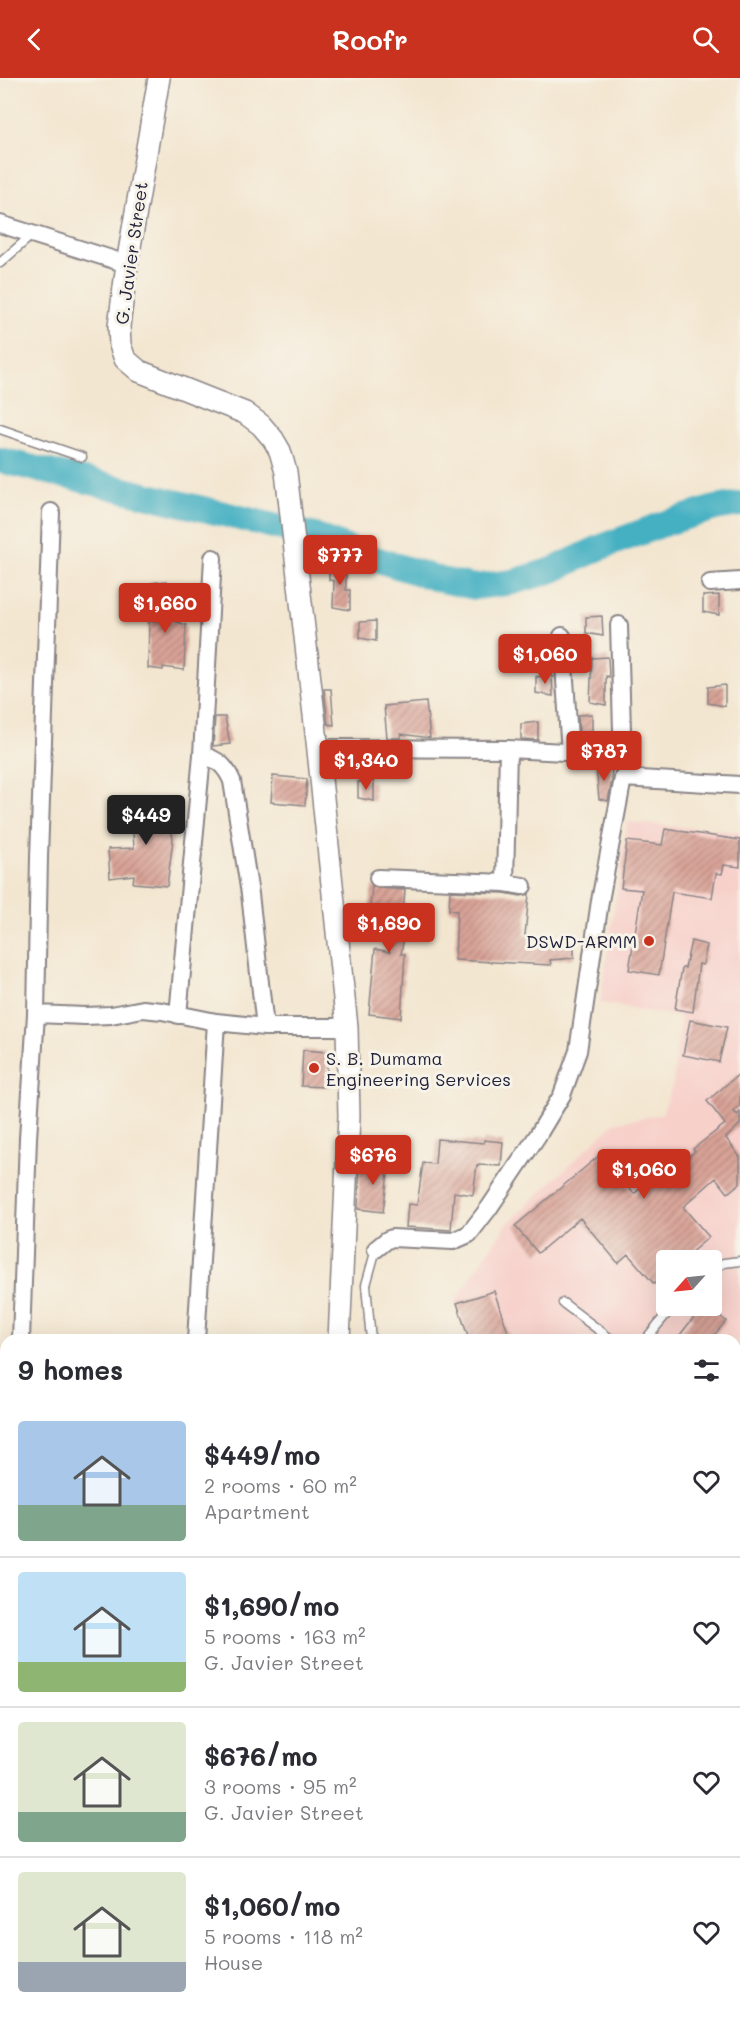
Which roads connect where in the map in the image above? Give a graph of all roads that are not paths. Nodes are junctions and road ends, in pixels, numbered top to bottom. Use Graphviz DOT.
graph roads {
  1 [pos="159,78"];
  2 [pos="0,224"];
  3 [pos="33,234"];
  4 [pos="0,263"];
  5 [pos="127,264"];
  6 [pos="0,429"];
  7 [pos="82,457"];
  8 [pos="51,512"];
  9 [pos="213,558"];
  10 [pos="740,580"];
  11 [pos="710,583"];
  12 [pos="619,625"];
  13 [pos="562,636"];
  14 [pos="318,748"];
  15 [pos="508,749"];
  16 [pos="570,753"];
  17 [pos="202,755"];
  18 [pos="622,755"];
  19 [pos="623,778"];
  20 [pos="740,785"];
  21 [pos="378,878"];
  22 [pos="505,883"];
  23 [pos="523,886"];
  24 [pos="36,1014"];
  25 [pos="177,1015"];
  26 [pos="216,1022"];
  27 [pos="265,1027"];
  28 [pos="347,1027"];
  29 [pos="376,1249"];
  30 [pos="740,1262"];
  31 [pos="722,1264"];
  32 [pos="563,1303"];
  33 [pos="665,1316"];
  34 [pos="21,1334"];
  35 [pos="196,1334"];
  36 [pos="339,1334"];
  37 [pos="370,1334"];
  38 [pos="604,1334"];
  39 [pos="650,1334"];
  1 -- 5 [label="street, G. Javier Street"];
  2 -- 3 [label="street"];
  3 -- 4 [label="lane"];
  3 -- 5 [label="street"];
  5 -- 14 [label="street, G. Javier Street"];
  6 -- 7 [label="lane"];
  8 -- 24 [label="street"];
  9 -- 17 [label="street"];
  10 -- 11 [label="street"];
  12 -- 18 [label="street"];
  13 -- 16 [label="street"];
  14 -- 15 [label="street"];
  14 -- 28 [label="street, G. Javier Street"];
  15 -- 16 [label="street"];
  15 -- 22 [label="street"];
  16 -- 18 [label="street"];
  17 -- 25 [label="street"];
  17 -- 27 [label="street"];
  18 -- 19 [label="street"];
  19 -- 20 [label="street"];
  19 -- 29 [label="street"];
  21 -- 22 [label="street"];
  22 -- 23 [label="street"];
  24 -- 25 [label="street"];
  24 -- 34 [label="street"];
  25 -- 26 [label="street"];
  26 -- 27 [label="street"];
  26 -- 35 [label="street"];
  27 -- 28 [label="street"];
  28 -- 36 [label="street, G. Javier Street"];
  29 -- 37 [label="lane"];
  30 -- 31 [label="lane"];
  32 -- 38 [label="lane"];
  33 -- 39 [label="lane"];
}
